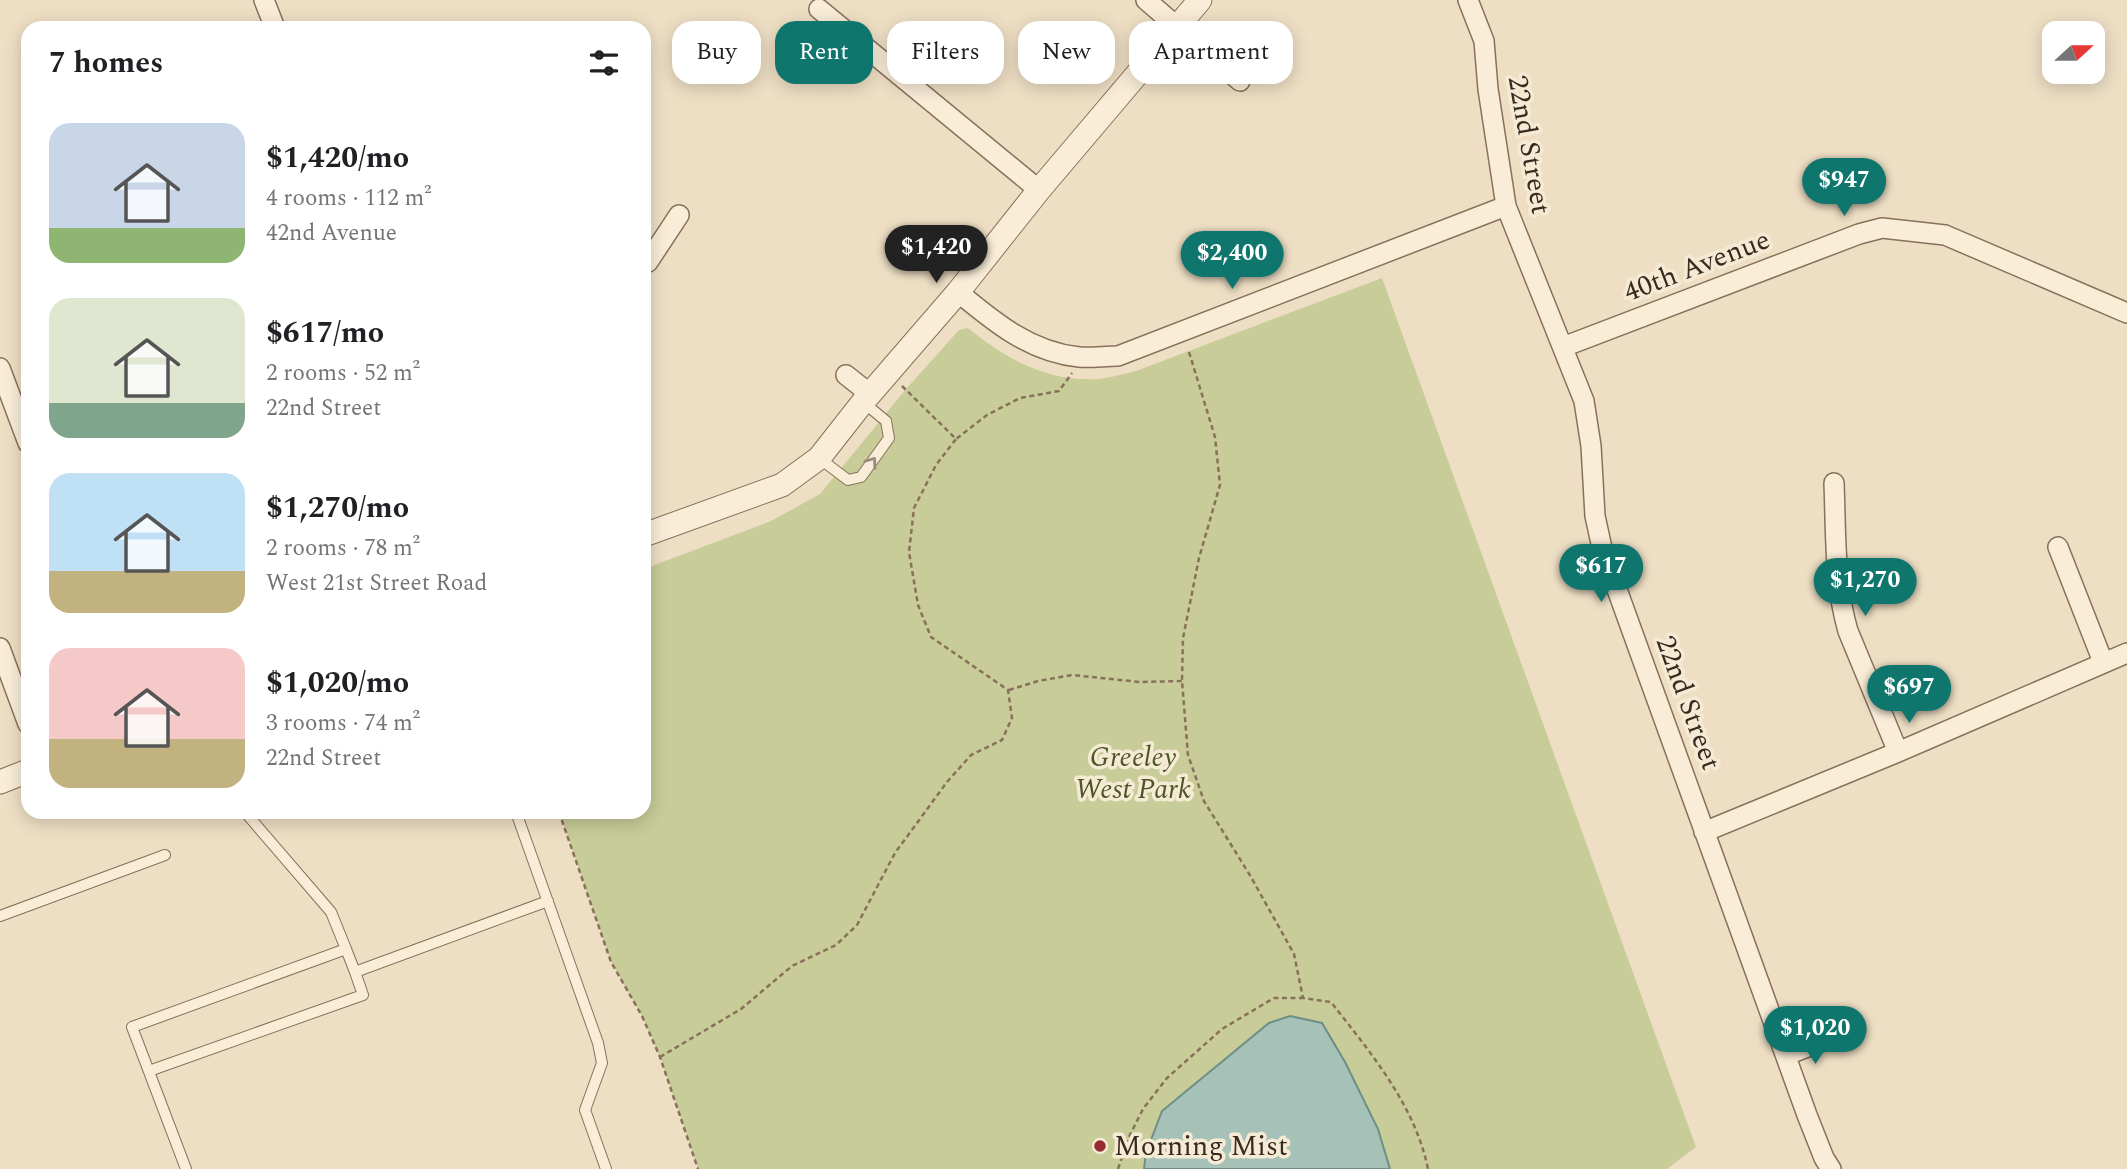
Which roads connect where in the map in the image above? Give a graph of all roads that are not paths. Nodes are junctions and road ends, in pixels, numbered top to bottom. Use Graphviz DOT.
graph roads {
  1 [pos="264,0"];
  2 [pos="1146,0"];
  3 [pos="1200,0"];
  4 [pos="1468,0"];
  5 [pos="819,9"];
  6 [pos="272,21"];
  7 [pos="1172,21"];
  8 [pos="1182,21"];
  9 [pos="1129,84"];
  10 [pos="1039,190"];
  11 [pos="1506,206"];
  12 [pos="679,215"];
  13 [pos="651,257"];
  14 [pos="958,292"];
  15 [pos="2127,313"];
  16 [pos="1563,346"];
  17 [pos="0,368"];
  18 [pos="846,375"];
  19 [pos="867,398"];
  20 [pos="21,424"];
  21 [pos="818,458"];
  22 [pos="1834,483"];
  23 [pos="651,532"];
  24 [pos="2058,547"];
  25 [pos="0,649"];
  26 [pos="2127,653"];
  27 [pos="2103,663"];
  28 [pos="21,705"];
  29 [pos="1898,752"];
  30 [pos="21,774"];
  31 [pos="0,782"];
  32 [pos="251,819"];
  33 [pos="519,819"];
  34 [pos="1704,832"];
  35 [pos="165,855"];
  36 [pos="548,901"];
  37 [pos="0,916"];
  38 [pos="346,950"];
  39 [pos="355,972"];
  40 [pos="1828,1039"];
  41 [pos="1787,1055"];
  42 [pos="149,1072"];
  43 [pos="186,1169"];
  44 [pos="606,1169"];
  45 [pos="1831,1169"];
  1 -- 6 [label="street"];
  2 -- 7 [label="street"];
  3 -- 8 [label="street"];
  4 -- 11 [label="street, 22nd Street"];
  5 -- 10 [label="street"];
  9 -- 10 [label="street"];
  10 -- 14 [label="street"];
  11 -- 14 [label="street"];
  11 -- 16 [label="street, 22nd Street"];
  12 -- 13 [label="street"];
  14 -- 19 [label="street"];
  15 -- 16 [label="street, 40th Avenue"];
  16 -- 34 [label="street, 22nd Street"];
  17 -- 20 [label="street"];
  18 -- 19 [label="street"];
  19 -- 21 [label="street"];
  21 -- 19 [label="lane, one-way"];
  21 -- 23 [label="street"];
  22 -- 29 [label="street"];
  24 -- 27 [label="street"];
  25 -- 28 [label="street"];
  26 -- 27 [label="street"];
  27 -- 29 [label="street"];
  29 -- 34 [label="street"];
  30 -- 31 [label="street"];
  32 -- 38 [label="lane"];
  33 -- 36 [label="lane"];
  34 -- 41 [label="street, 22nd Street"];
  35 -- 37 [label="lane"];
  36 -- 39 [label="lane"];
  36 -- 44 [label="lane"];
  38 -- 39 [label="lane"];
  38 -- 42 [label="lane"];
  39 -- 42 [label="lane"];
  40 -- 41 [label="street"];
  41 -- 45 [label="street, 22nd Street"];
  42 -- 43 [label="lane"];
}
